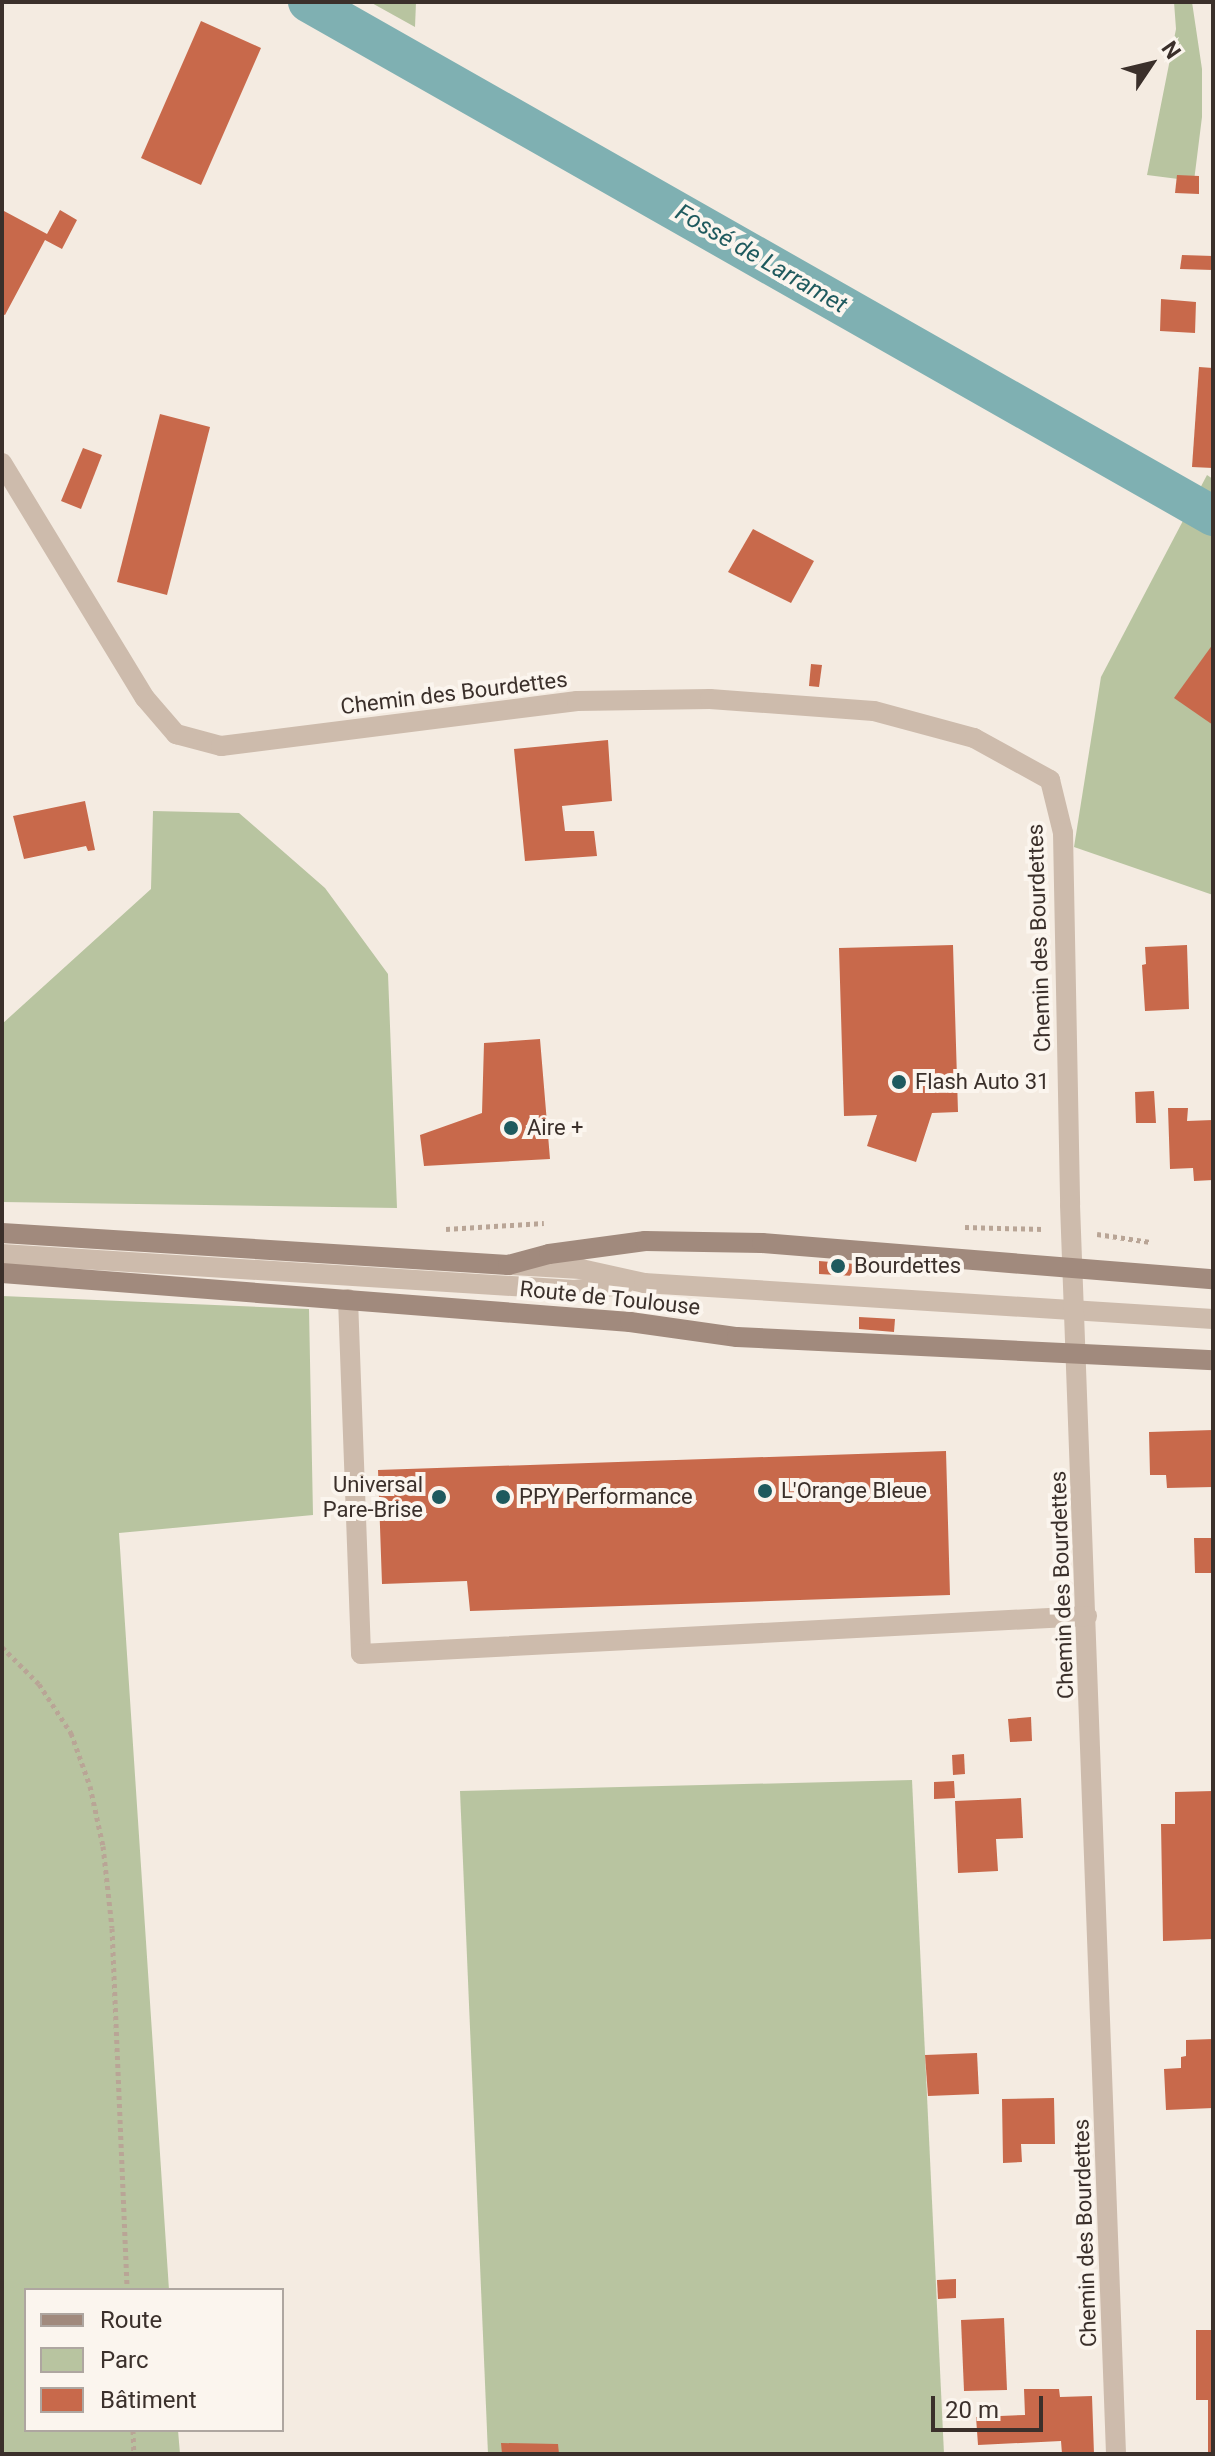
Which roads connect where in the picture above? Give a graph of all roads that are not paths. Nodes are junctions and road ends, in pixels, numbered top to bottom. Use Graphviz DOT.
graph roads {
  1 [pos="2,463"];
  2 [pos="2,1233"];
  3 [pos="2,1254"];
  4 [pos="508,1265"];
  5 [pos="1074,1266"];
  6 [pos="2,1273"];
  7 [pos="1213,1279"];
  8 [pos="644,1283"];
  9 [pos="348,1299"];
  10 [pos="1075,1310"];
  11 [pos="1213,1319"];
  12 [pos="1077,1354"];
  13 [pos="1213,1360"];
  14 [pos="1087,1616"];
  15 [pos="1116,2454"];
  1 -- 5 [label="street, Chemin des Bourdettes"];
  2 -- 4 [label="main road, Route de Toulouse"];
  3 -- 8 [label="street, Route de Toulouse"];
  4 -- 5 [label="main road, Route de Toulouse"];
  4 -- 8 [label="street, Route de Toulouse"];
  5 -- 7 [label="main road, Route de Toulouse"];
  5 -- 10 [label="street, Chemin des Bourdettes"];
  6 -- 9 [label="main road, Route de Toulouse"];
  8 -- 10 [label="street, Route de Toulouse"];
  9 -- 12 [label="main road, Route de Toulouse"];
  9 -- 14 [label="street"];
  10 -- 11 [label="street, Route de Toulouse"];
  10 -- 12 [label="street, Chemin des Bourdettes"];
  12 -- 13 [label="main road, Route de Toulouse"];
  12 -- 14 [label="street, Chemin des Bourdettes"];
  14 -- 15 [label="street, Chemin des Bourdettes"];
}
